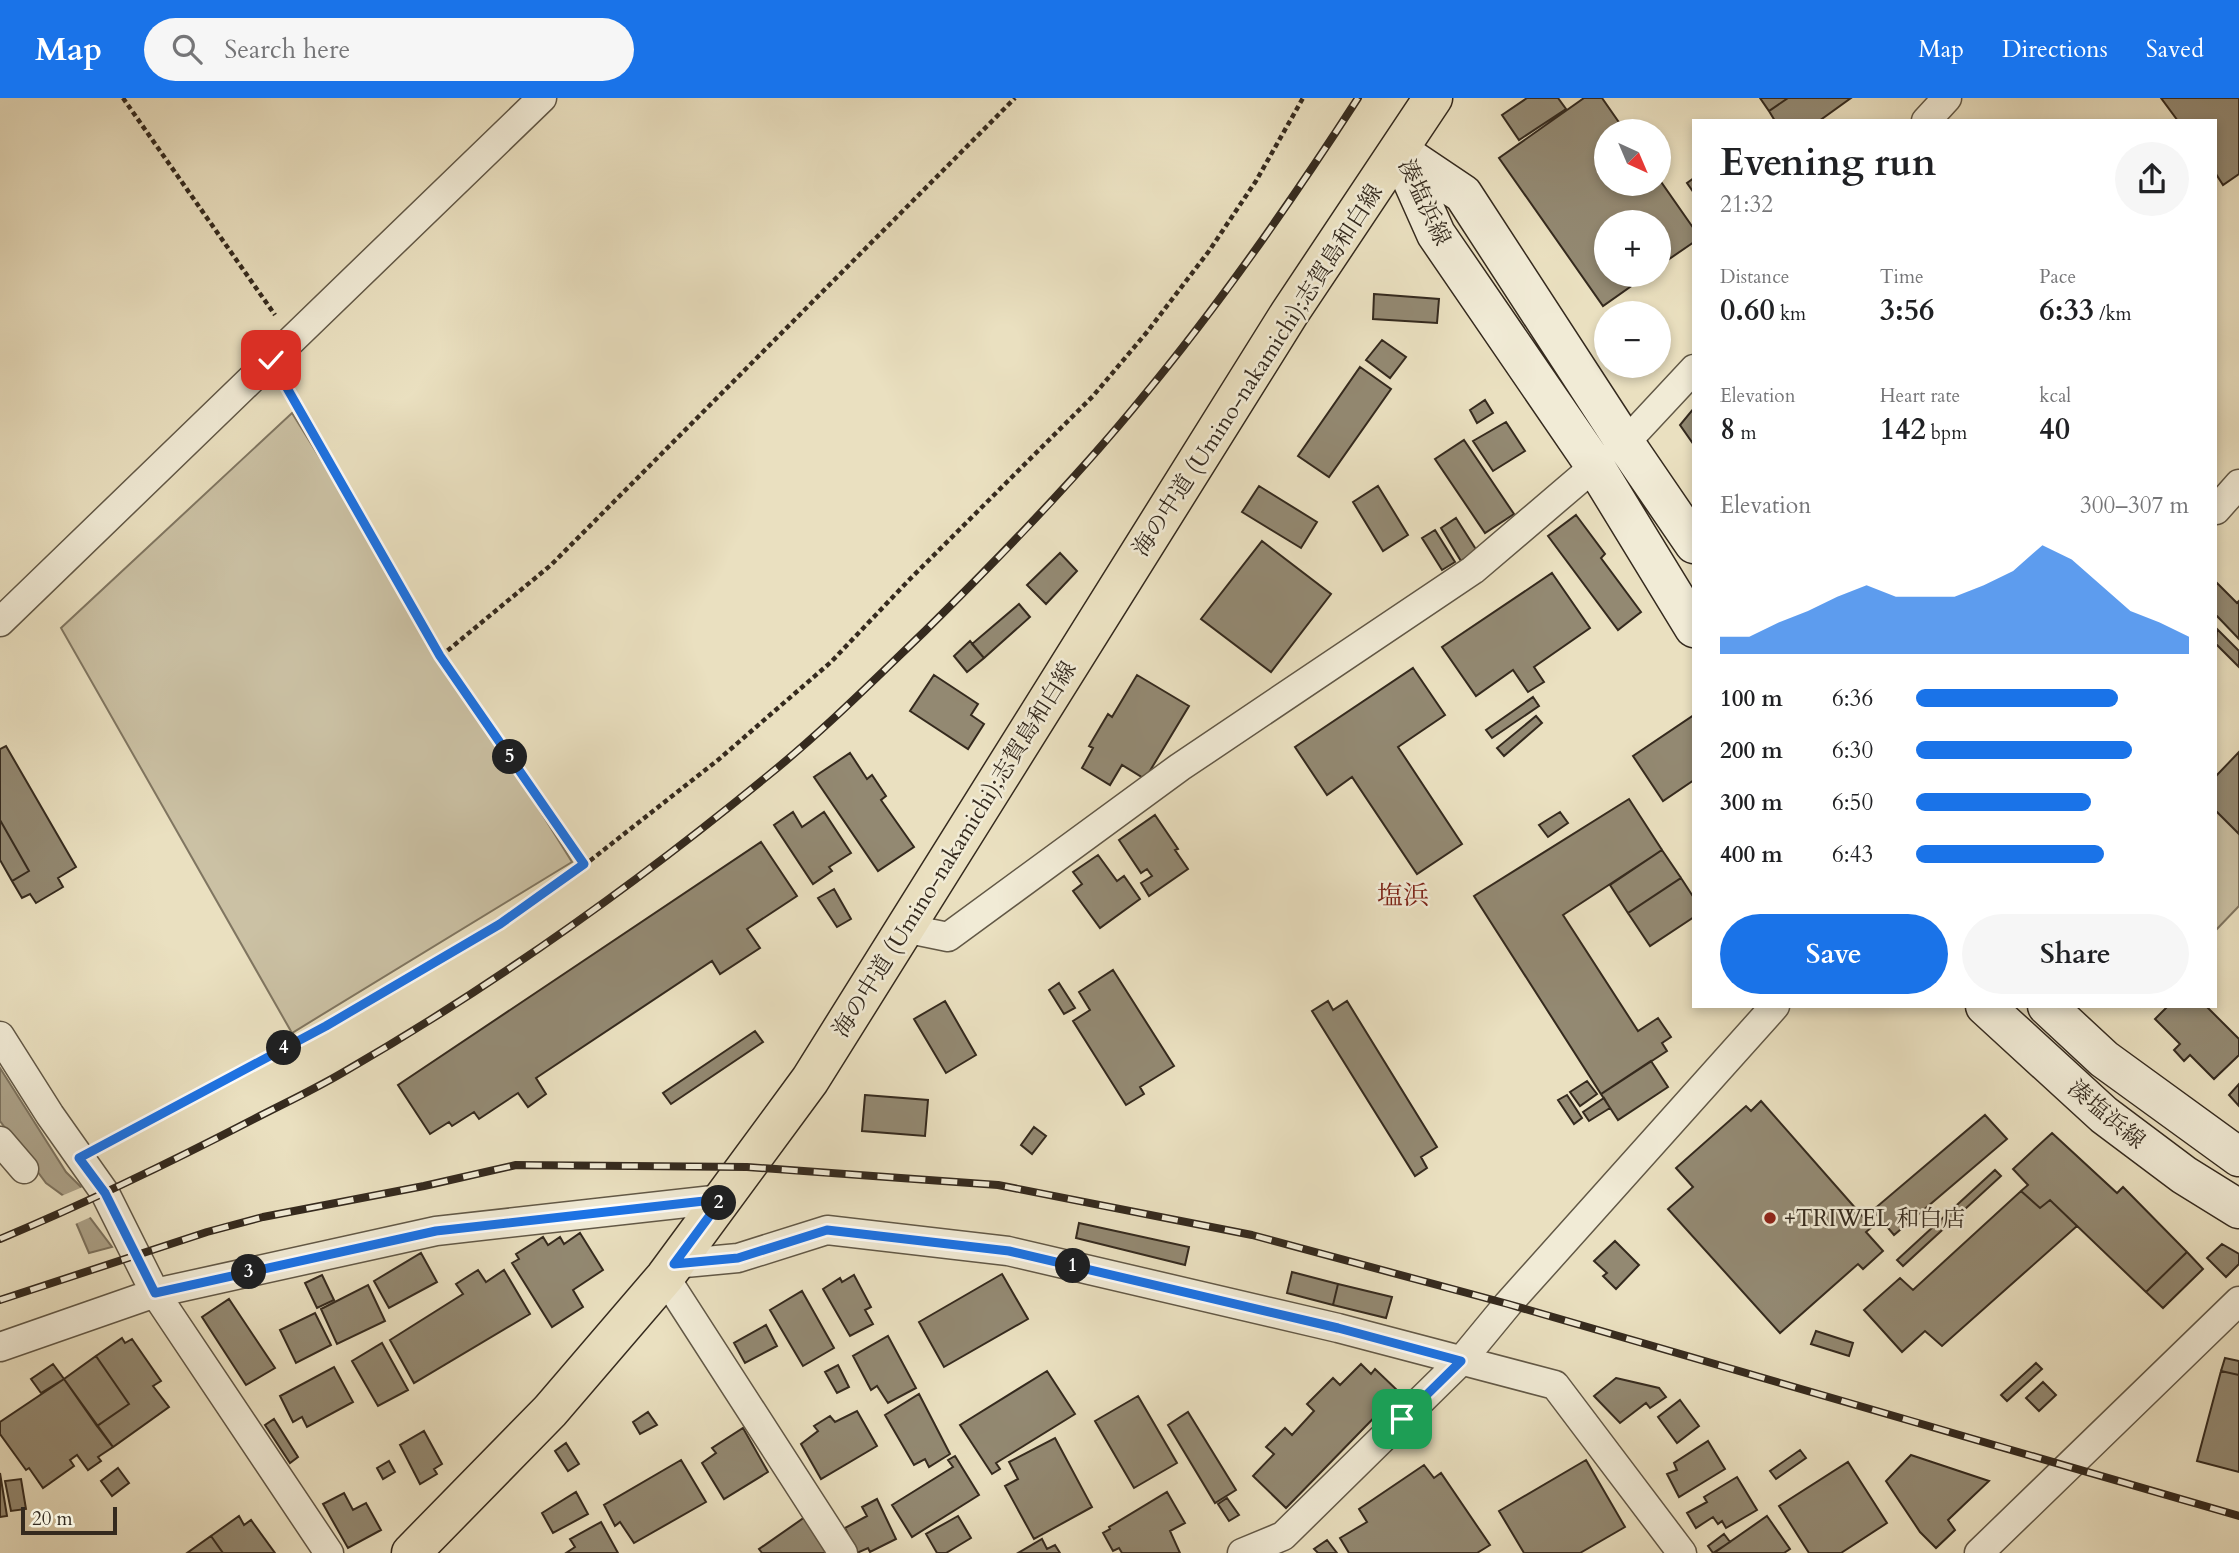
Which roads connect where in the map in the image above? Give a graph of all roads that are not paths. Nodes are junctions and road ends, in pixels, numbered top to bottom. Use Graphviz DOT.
graph roads {
  1 [pos="542,98"];
  2 [pos="1433,98"];
  3 [pos="1947,98"];
  4 [pos="1928,119"];
  5 [pos="1399,151"];
  6 [pos="1692,371"];
  7 [pos="1625,443"];
  8 [pos="1595,466"];
  9 [pos="2239,484"];
  10 [pos="2217,509"];
  11 [pos="1692,541"];
  12 [pos="0,622"];
  13 [pos="1692,625"];
  14 [pos="904,928"];
  15 [pos="1772,1008"];
  16 [pos="1987,1008"];
  17 [pos="2049,1008"];
  18 [pos="0,1036"];
  19 [pos="2239,1157"];
  20 [pos="722,1199"];
  21 [pos="2239,1209"];
  22 [pos="669,1270"];
  23 [pos="155,1293"];
  24 [pos="2239,1301"];
  25 [pos="0,1347"];
  26 [pos="1461,1361"];
  27 [pos="329,1553"];
  28 [pos="411,1553"];
  29 [pos="843,1553"];
  30 [pos="1242,1553"];
  31 [pos="1682,1553"];
  32 [pos="1979,1553"];
  1 -- 12 [label="street"];
  2 -- 5 [label="main road, 海の中道 (Umino-nakamichi);志賀島和白線"];
  3 -- 4 [label="street"];
  5 -- 7 [label="main road, 湊塩浜線"];
  5 -- 8 [label="main road, 湊塩浜線"];
  5 -- 14 [label="main road, 海の中道 (Umino-nakamichi);志賀島和白線"];
  6 -- 7 [label="street"];
  7 -- 11 [label="main road, 湊塩浜線"];
  8 -- 13 [label="main road, 湊塩浜線"];
  8 -- 14 [label="street"];
  9 -- 10 [label="street"];
  14 -- 20 [label="main road, 海の中道 (Umino-nakamichi);志賀島和白線"];
  15 -- 26 [label="street"];
  16 -- 21 [label="main road, 湊塩浜線"];
  17 -- 19 [label="main road, 湊塩浜線"];
  18 -- 23 [label="street"];
  20 -- 22 [label="main road, 海の中道 (Umino-nakamichi);志賀島和白線"];
  20 -- 23 [label="street"];
  22 -- 26 [label="street"];
  22 -- 28 [label="main road, 海の中道 (Umino-nakamichi);志賀島和白線"];
  22 -- 29 [label="street"];
  23 -- 25 [label="street"];
  23 -- 27 [label="street"];
  24 -- 32 [label="street"];
  26 -- 30 [label="street"];
  26 -- 31 [label="street"];
}
